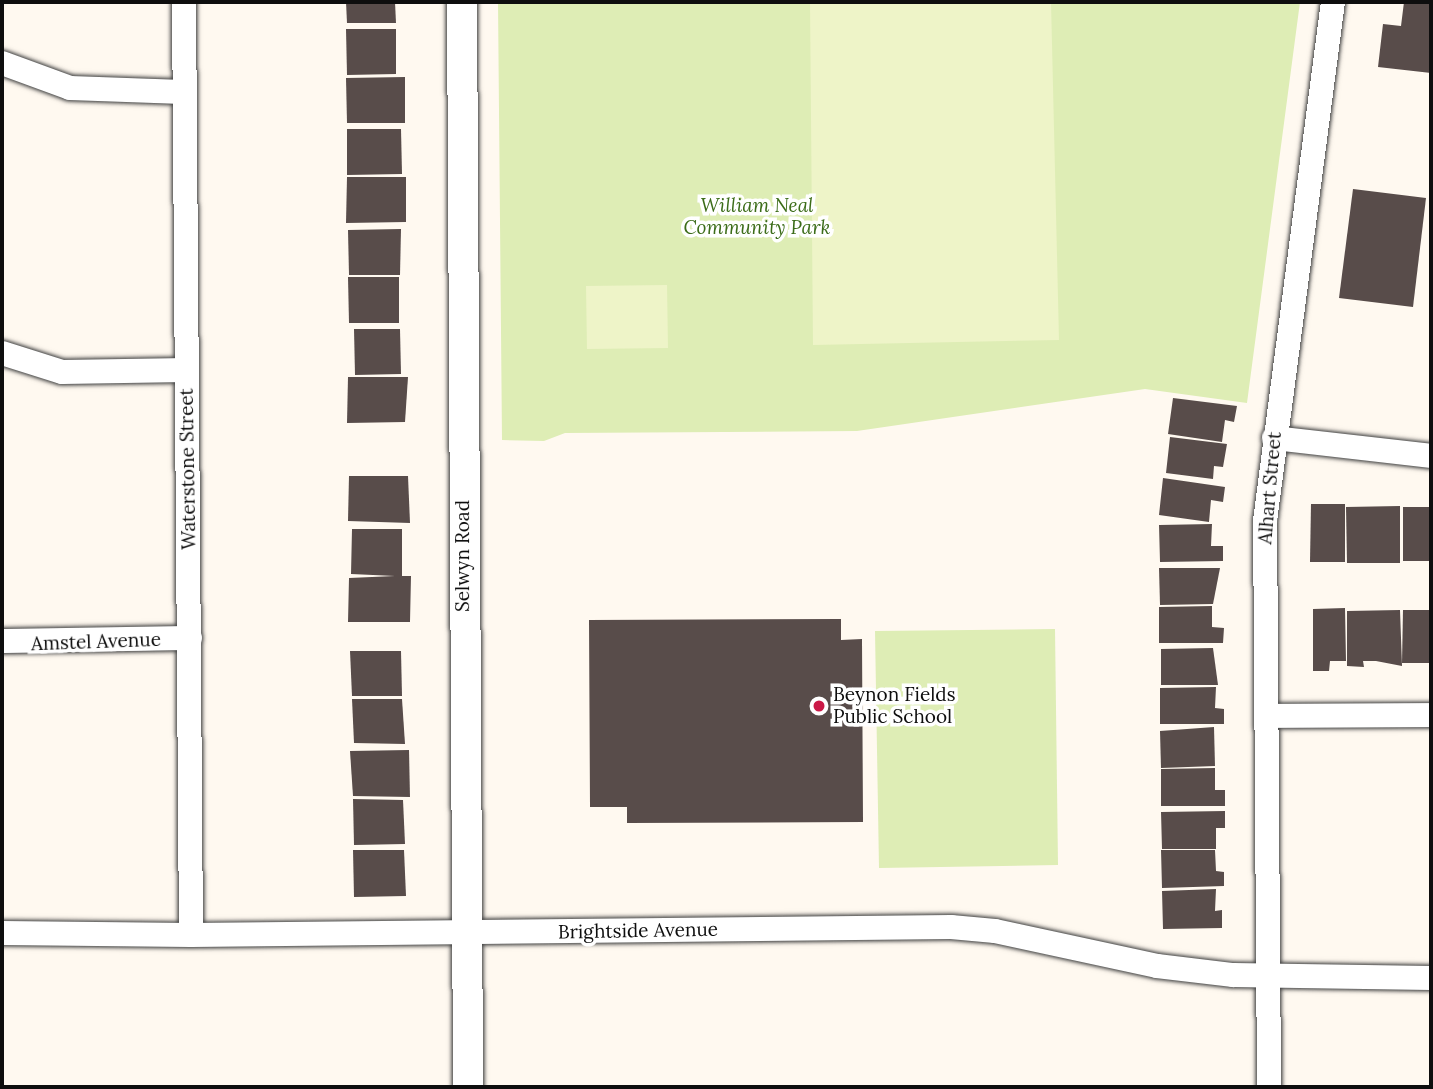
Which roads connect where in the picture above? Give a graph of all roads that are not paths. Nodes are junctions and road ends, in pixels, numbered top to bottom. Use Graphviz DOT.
graph roads {
  1 [pos="184,2"];
  2 [pos="1333,2"];
  3 [pos="459,10"];
  4 [pos="2,63"];
  5 [pos="183,92"];
  6 [pos="2,354"];
  7 [pos="187,370"];
  8 [pos="1274,438"];
  9 [pos="1431,456"];
  10 [pos="190,638"];
  11 [pos="2,641"];
  12 [pos="1431,715"];
  13 [pos="1266,716"];
  14 [pos="466,932"];
  15 [pos="2,933"];
  16 [pos="191,935"];
  17 [pos="1270,978"];
  18 [pos="1431,978"];
  19 [pos="468,1087"];
  20 [pos="1269,1087"];
  1 -- 5 [label="street, Waterstone Street"];
  2 -- 8 [label="street, Alhart Street"];
  3 -- 14 [label="street, Selwyn Road"];
  4 -- 5 [label="street"];
  5 -- 7 [label="street, Waterstone Street"];
  6 -- 7 [label="street"];
  7 -- 10 [label="street, Waterstone Street"];
  8 -- 9 [label="street"];
  8 -- 13 [label="street, Alhart Street"];
  10 -- 11 [label="street, Amstel Avenue"];
  10 -- 16 [label="street, Waterstone Street"];
  12 -- 13 [label="street"];
  13 -- 17 [label="street, Alhart Street"];
  14 -- 16 [label="street, Brightside Avenue"];
  14 -- 17 [label="street, Brightside Avenue"];
  14 -- 19 [label="street, Selwyn Road"];
  15 -- 16 [label="street, Brightside Avenue"];
  17 -- 18 [label="street, Brightside Avenue"];
  17 -- 20 [label="street, Alhart Street"];
}
